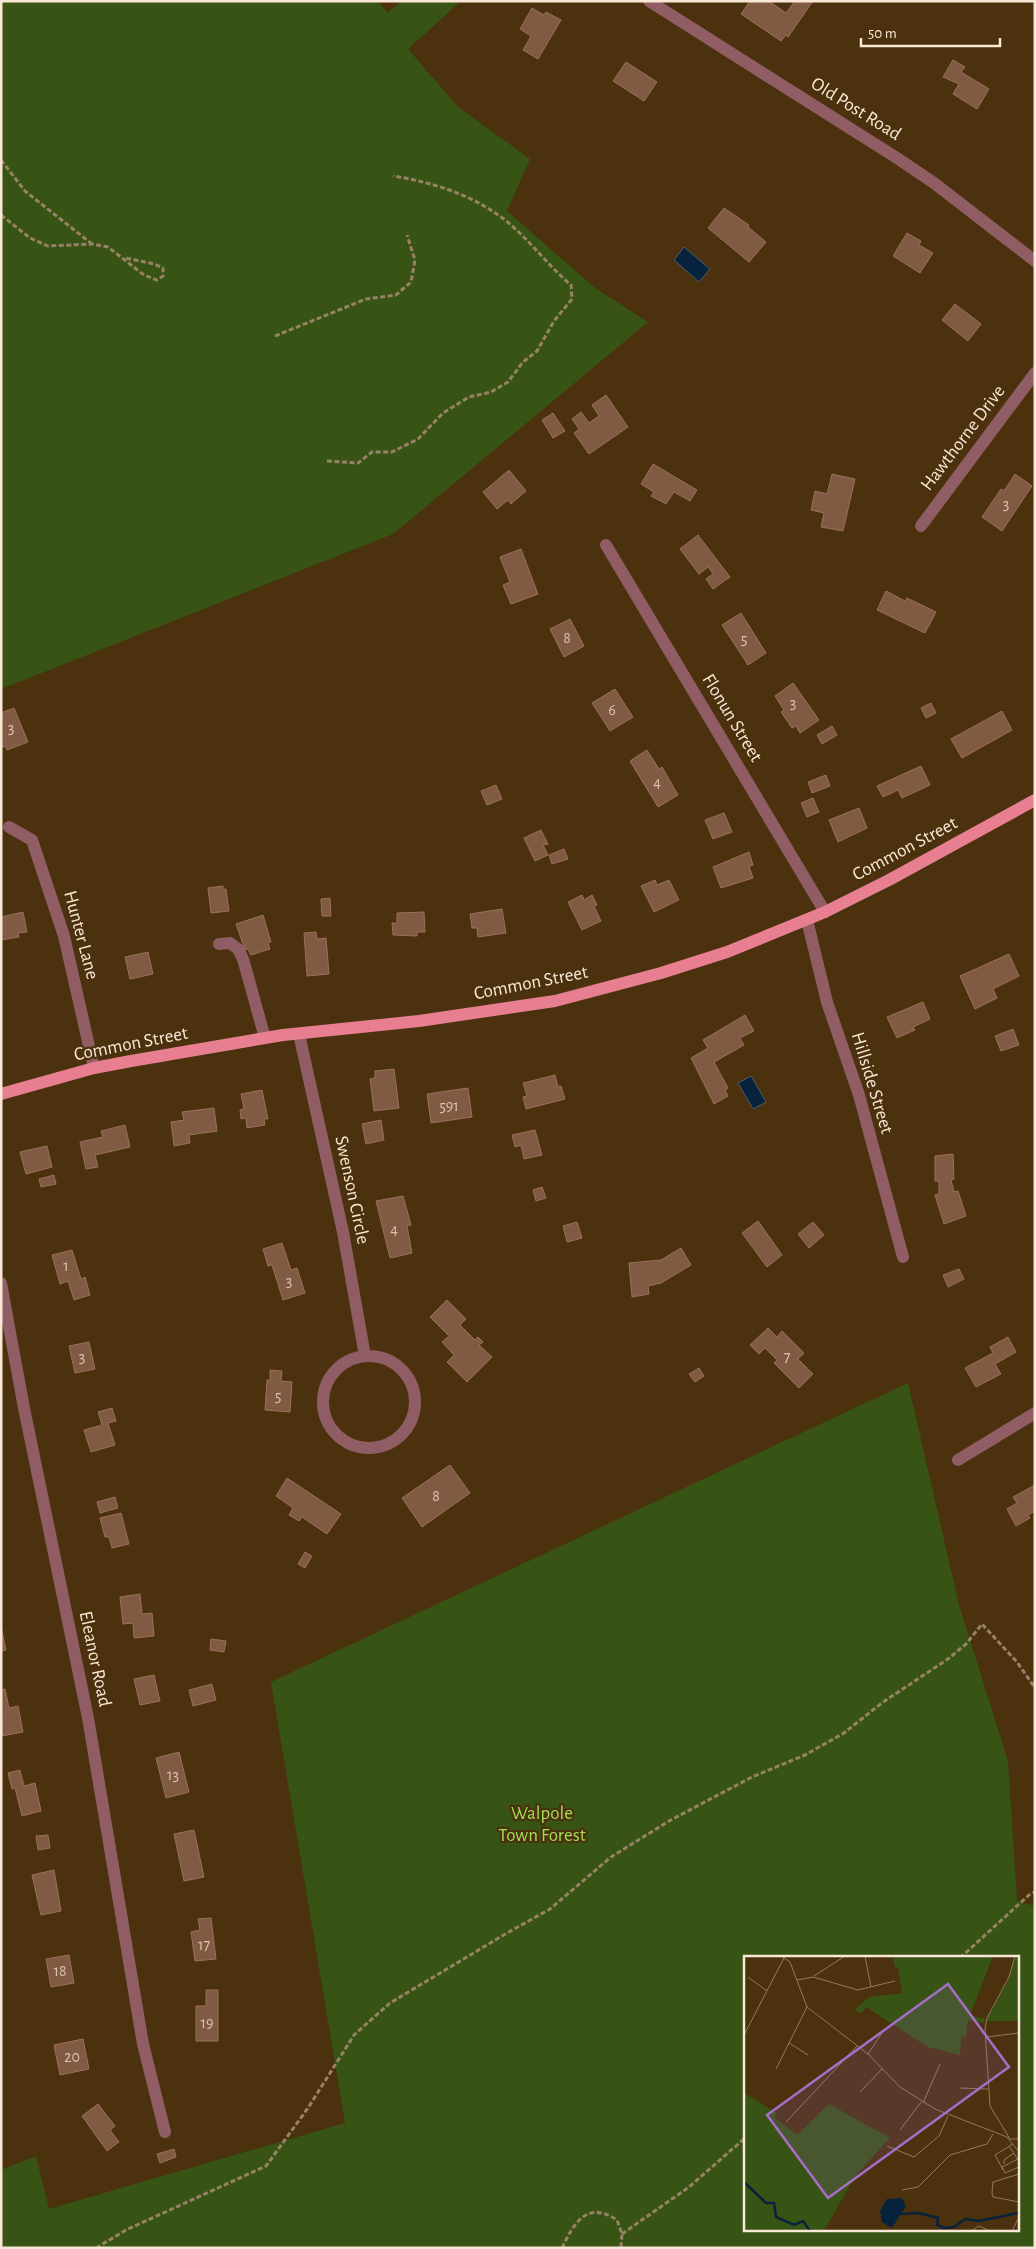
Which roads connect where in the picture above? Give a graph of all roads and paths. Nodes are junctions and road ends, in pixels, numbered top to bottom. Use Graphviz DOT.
graph roads {
  1 [pos="652,2"];
  2 [pos="1,160"];
  3 [pos="393,176"];
  4 [pos="1,215"];
  5 [pos="407,235"];
  6 [pos="92,244"];
  7 [pos="125,258"];
  8 [pos="1035,261"];
  9 [pos="275,336"];
  10 [pos="1035,373"];
  11 [pos="327,461"];
  12 [pos="921,526"];
  13 [pos="606,545"];
  14 [pos="1035,800"];
  15 [pos="9,827"];
  16 [pos="825,912"];
  17 [pos="807,920"];
  18 [pos="218,944"];
  19 [pos="299,1034"];
  20 [pos="265,1038"];
  21 [pos="94,1068"];
  22 [pos="1,1094"];
  23 [pos="902,1257"];
  24 [pos="1,1283"];
  25 [pos="365,1356"];
  26 [pos="1035,1413"];
  27 [pos="958,1460"];
  28 [pos="1035,1688"];
  29 [pos="1035,1888"];
  30 [pos="1035,1892"];
  31 [pos="1029,1895"];
  32 [pos="962,1956"];
  33 [pos="165,2132"];
  34 [pos="744,2139"];
  35 [pos="622,2234"];
  36 [pos="96,2248"];
  37 [pos="562,2248"];
  38 [pos="621,2248"];
  1 -- 8 [label="street, Old Post Road"];
  2 -- 6 [label="path"];
  3 -- 11 [label="path"];
  4 -- 6 [label="path"];
  5 -- 9 [label="path"];
  6 -- 7 [label="path"];
  7 -- 7 [label="path"];
  10 -- 12 [label="street, Hawthorne Drive"];
  13 -- 16 [label="street, Flonun Street"];
  14 -- 16 [label="main road, Common Street"];
  15 -- 21 [label="street, Hunter Lane"];
  16 -- 17 [label="main road, Common Street"];
  17 -- 19 [label="main road, Common Street"];
  17 -- 23 [label="street, Hillside Street"];
  18 -- 20 [label="street"];
  19 -- 20 [label="main road, Common Street"];
  19 -- 25 [label="street, Swenson Circle"];
  20 -- 21 [label="main road, Common Street"];
  21 -- 22 [label="main road, Common Street"];
  24 -- 33 [label="street, Eleanor Road"];
  25 -- 25 [label="street"];
  26 -- 27 [label="street"];
  28 -- 36 [label="path"];
  29 -- 31 [label="path"];
  30 -- 31 [label="path"];
  31 -- 32 [label="path"];
  34 -- 35 [label="path"];
  35 -- 37 [label="path"];
  35 -- 38 [label="path"];
}
